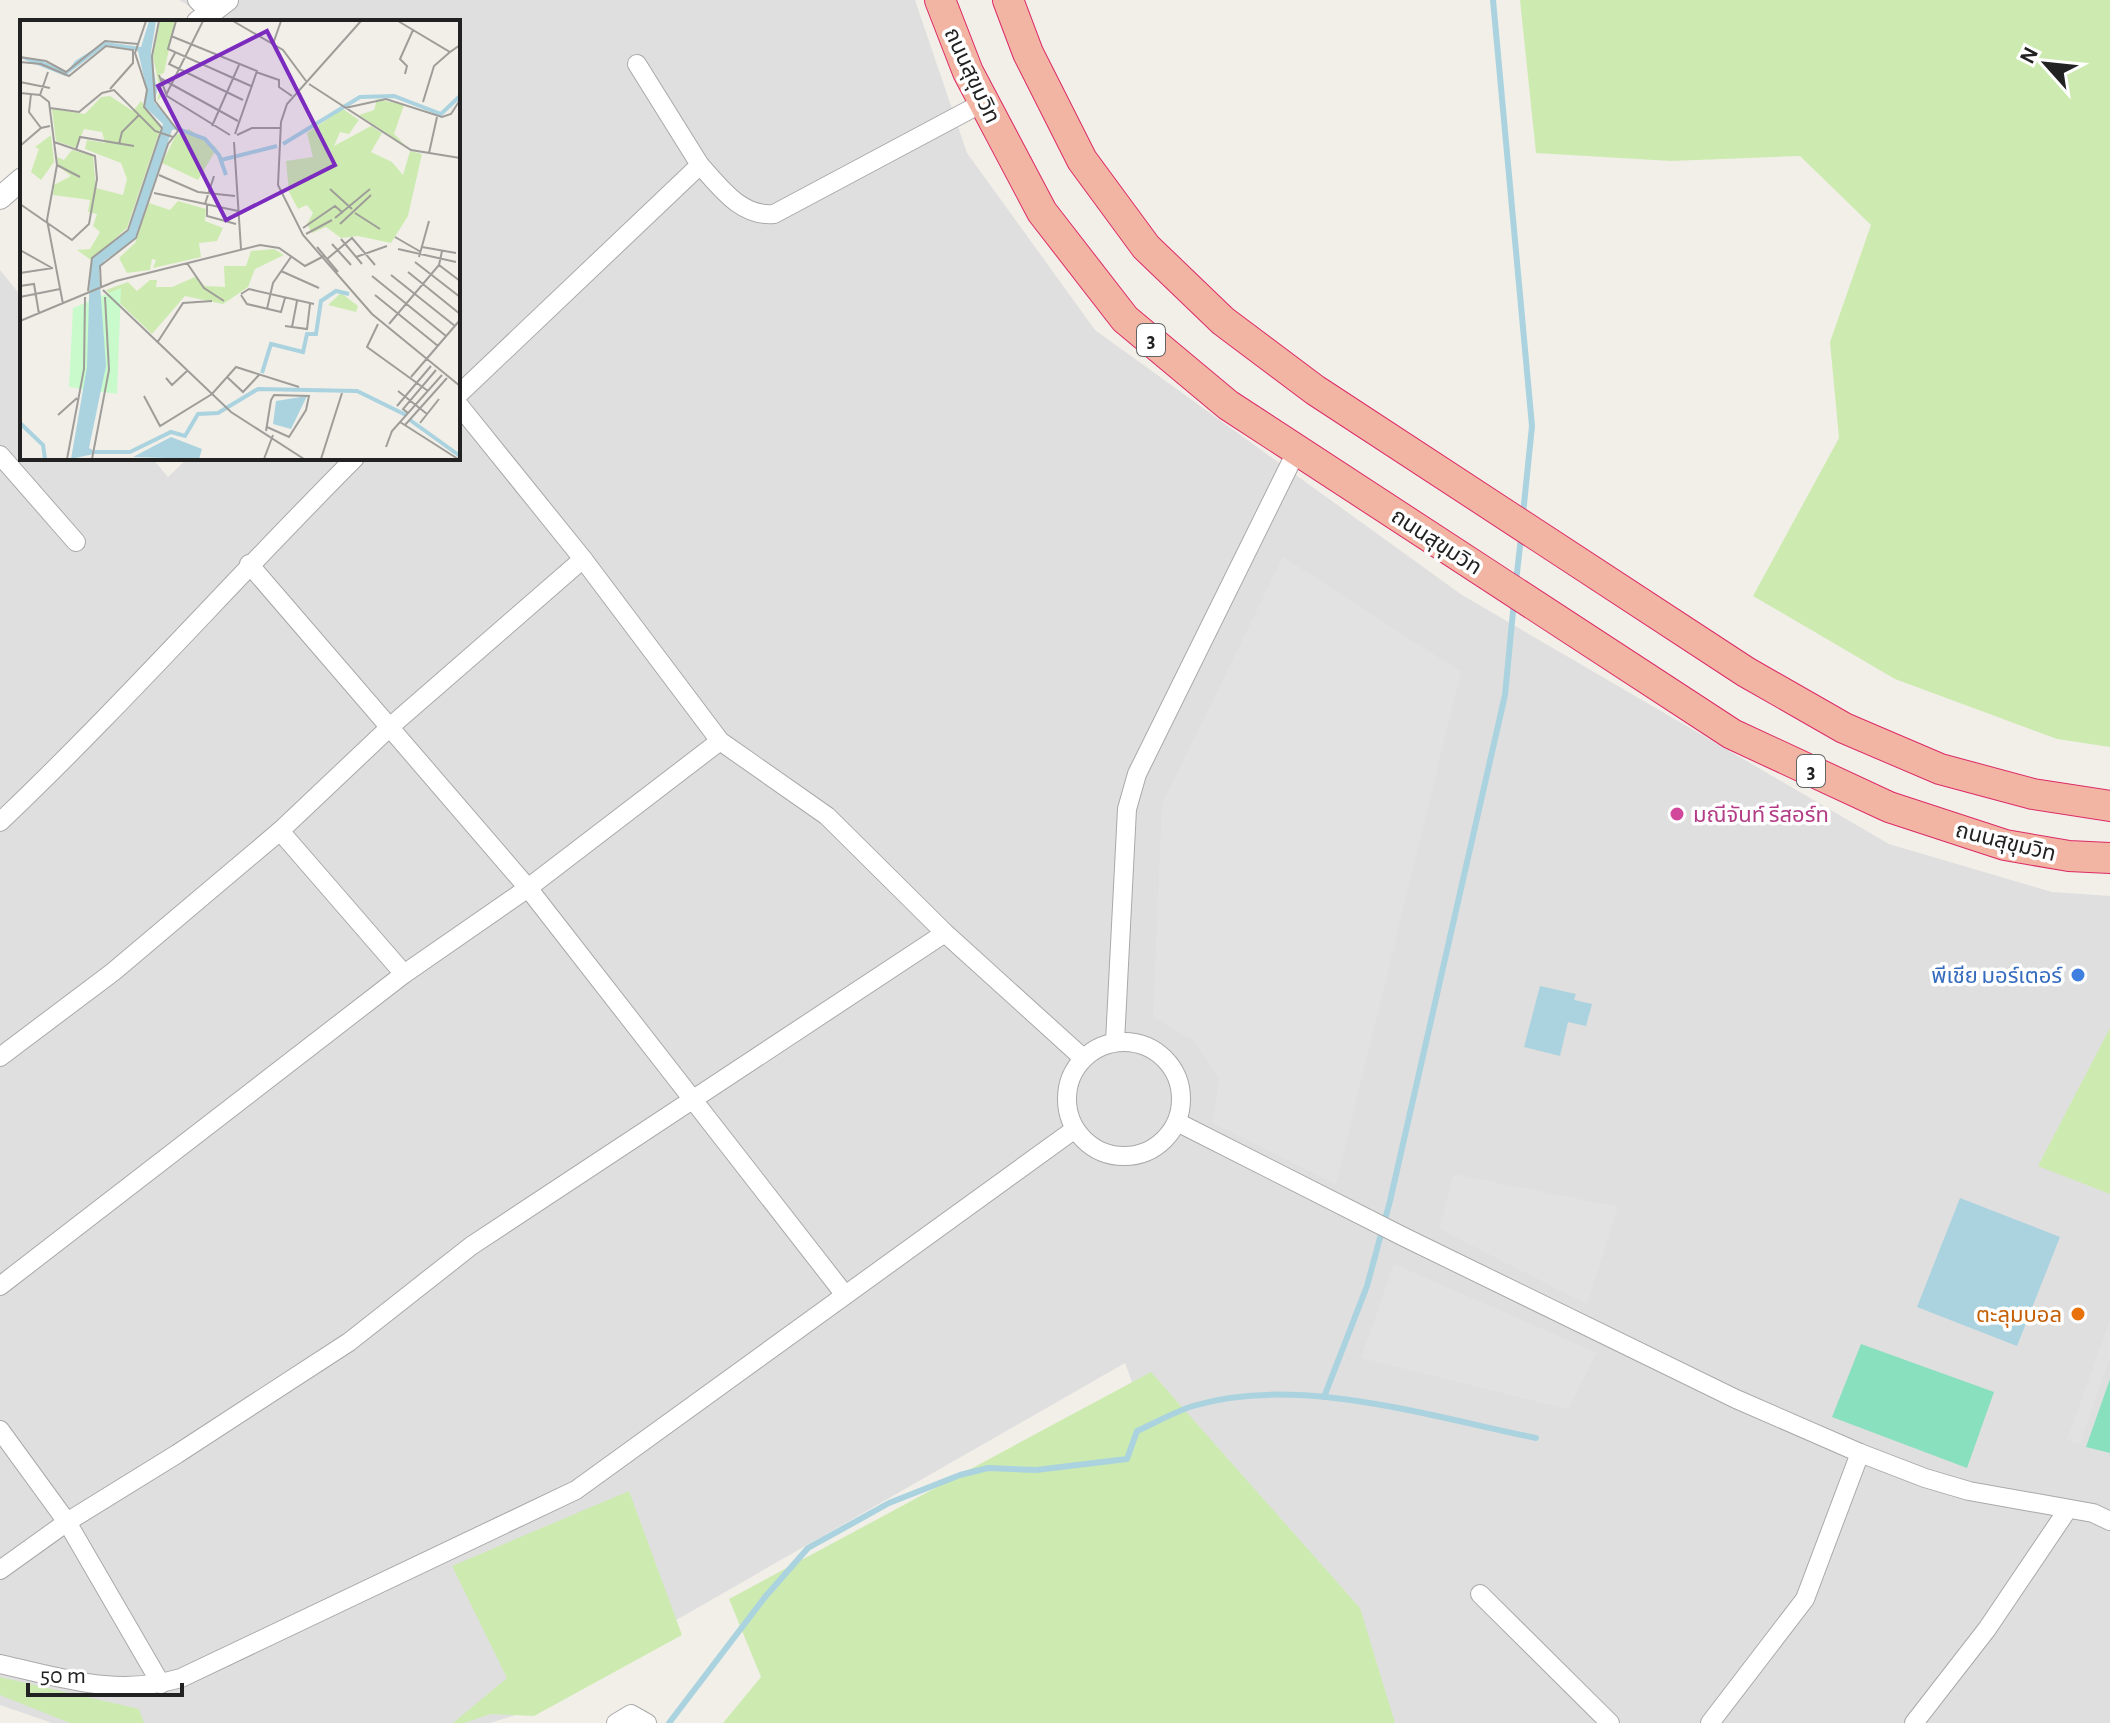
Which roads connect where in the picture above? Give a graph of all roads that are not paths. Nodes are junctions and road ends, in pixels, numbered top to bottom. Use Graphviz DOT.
graph roads {
  1 [pos="940,0"];
  2 [pos="1008,0"];
  3 [pos="637,64"];
  4 [pos="984,102"];
  5 [pos="700,165"];
  6 [pos="20,181"];
  7 [pos="0,198"];
  8 [pos="460,393"];
  9 [pos="460,406"];
  10 [pos="1297,450"];
  11 [pos="0,455"];
  12 [pos="353,460"];
  13 [pos="76,542"];
  14 [pos="583,559"];
  15 [pos="249,564"];
  16 [pos="391,726"];
  17 [pos="720,741"];
  18 [pos="2110,806"];
  19 [pos="0,822"];
  20 [pos="280,831"];
  21 [pos="2110,858"];
  22 [pos="528,888"];
  23 [pos="945,933"];
  24 [pos="404,974"];
  25 [pos="1115,1042"];
  26 [pos="0,1057"];
  27 [pos="1083,1058"];
  28 [pos="692,1101"];
  29 [pos="1177,1122"];
  30 [pos="1075,1129"];
  31 [pos="0,1286"];
  32 [pos="845,1295"];
  33 [pos="0,1430"];
  34 [pos="1860,1453"];
  35 [pos="2068,1509"];
  36 [pos="2110,1521"];
  37 [pos="67,1522"];
  38 [pos="0,1570"];
  39 [pos="1480,1594"];
  40 [pos="0,1664"];
  41 [pos="161,1684"];
  42 [pos="644,1721"];
  43 [pos="616,1723"];
  44 [pos="1610,1723"];
  45 [pos="1710,1723"];
  46 [pos="1914,1723"];
  1 -- 4 [label="highway, ถนนสุขุมวิท / 3"];
  2 -- 18 [label="highway, 3"];
  3 -- 5 [label="street"];
  4 -- 5 [label="street"];
  4 -- 10 [label="highway, ถนนสุขุมวิท / 3"];
  5 -- 8 [label="street"];
  6 -- 7 [label="street"];
  9 -- 14 [label="street"];
  10 -- 21 [label="highway, ถนนสุขุมวิท / 3"];
  10 -- 25 [label="street"];
  11 -- 13 [label="street"];
  12 -- 15 [label="street"];
  14 -- 16 [label="street"];
  14 -- 17 [label="street"];
  15 -- 16 [label="street"];
  15 -- 19 [label="street"];
  16 -- 20 [label="street"];
  16 -- 22 [label="street"];
  17 -- 22 [label="street"];
  17 -- 23 [label="street"];
  20 -- 24 [label="street"];
  20 -- 26 [label="street"];
  22 -- 24 [label="street"];
  22 -- 28 [label="street"];
  23 -- 27 [label="street"];
  23 -- 28 [label="street"];
  24 -- 31 [label="street"];
  25 -- 27 [label="street"];
  25 -- 29 [label="street"];
  27 -- 30 [label="street"];
  28 -- 32 [label="street"];
  28 -- 37 [label="street"];
  29 -- 30 [label="street"];
  29 -- 34 [label="street"];
  30 -- 32 [label="street"];
  32 -- 41 [label="street"];
  33 -- 37 [label="street"];
  34 -- 35 [label="street"];
  34 -- 45 [label="street"];
  35 -- 36 [label="street"];
  35 -- 46 [label="street"];
  37 -- 38 [label="street"];
  37 -- 41 [label="street"];
  39 -- 44 [label="street"];
  40 -- 41 [label="street"];
  42 -- 43 [label="street"];
}
